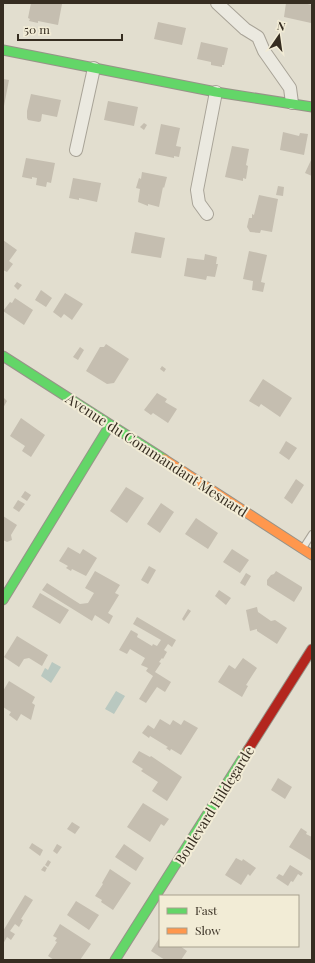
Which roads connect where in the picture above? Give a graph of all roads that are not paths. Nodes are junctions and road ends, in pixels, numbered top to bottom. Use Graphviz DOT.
graph roads {
  1 [pos="217,3"];
  2 [pos="3,50"];
  3 [pos="94,68"];
  4 [pos="216,92"];
  5 [pos="292,103"];
  6 [pos="312,107"];
  7 [pos="76,150"];
  8 [pos="207,214"];
  9 [pos="3,356"];
  10 [pos="110,425"];
  11 [pos="312,534"];
  12 [pos="302,549"];
  13 [pos="312,555"];
  14 [pos="3,600"];
  15 [pos="312,649"];
  16 [pos="115,960"];
  1 -- 5 [label="street"];
  2 -- 3 [label="street"];
  3 -- 4 [label="street"];
  3 -- 7 [label="street"];
  4 -- 5 [label="street"];
  4 -- 8 [label="street"];
  5 -- 6 [label="street"];
  9 -- 10 [label="street, Avenue du Commandant Mesnard"];
  10 -- 12 [label="street, Avenue du Commandant Mesnard"];
  10 -- 14 [label="street"];
  11 -- 12 [label="lane"];
  12 -- 13 [label="street, Avenue du Commandant Mesnard"];
  15 -- 16 [label="street, Boulevard Hildegarde"];
}
